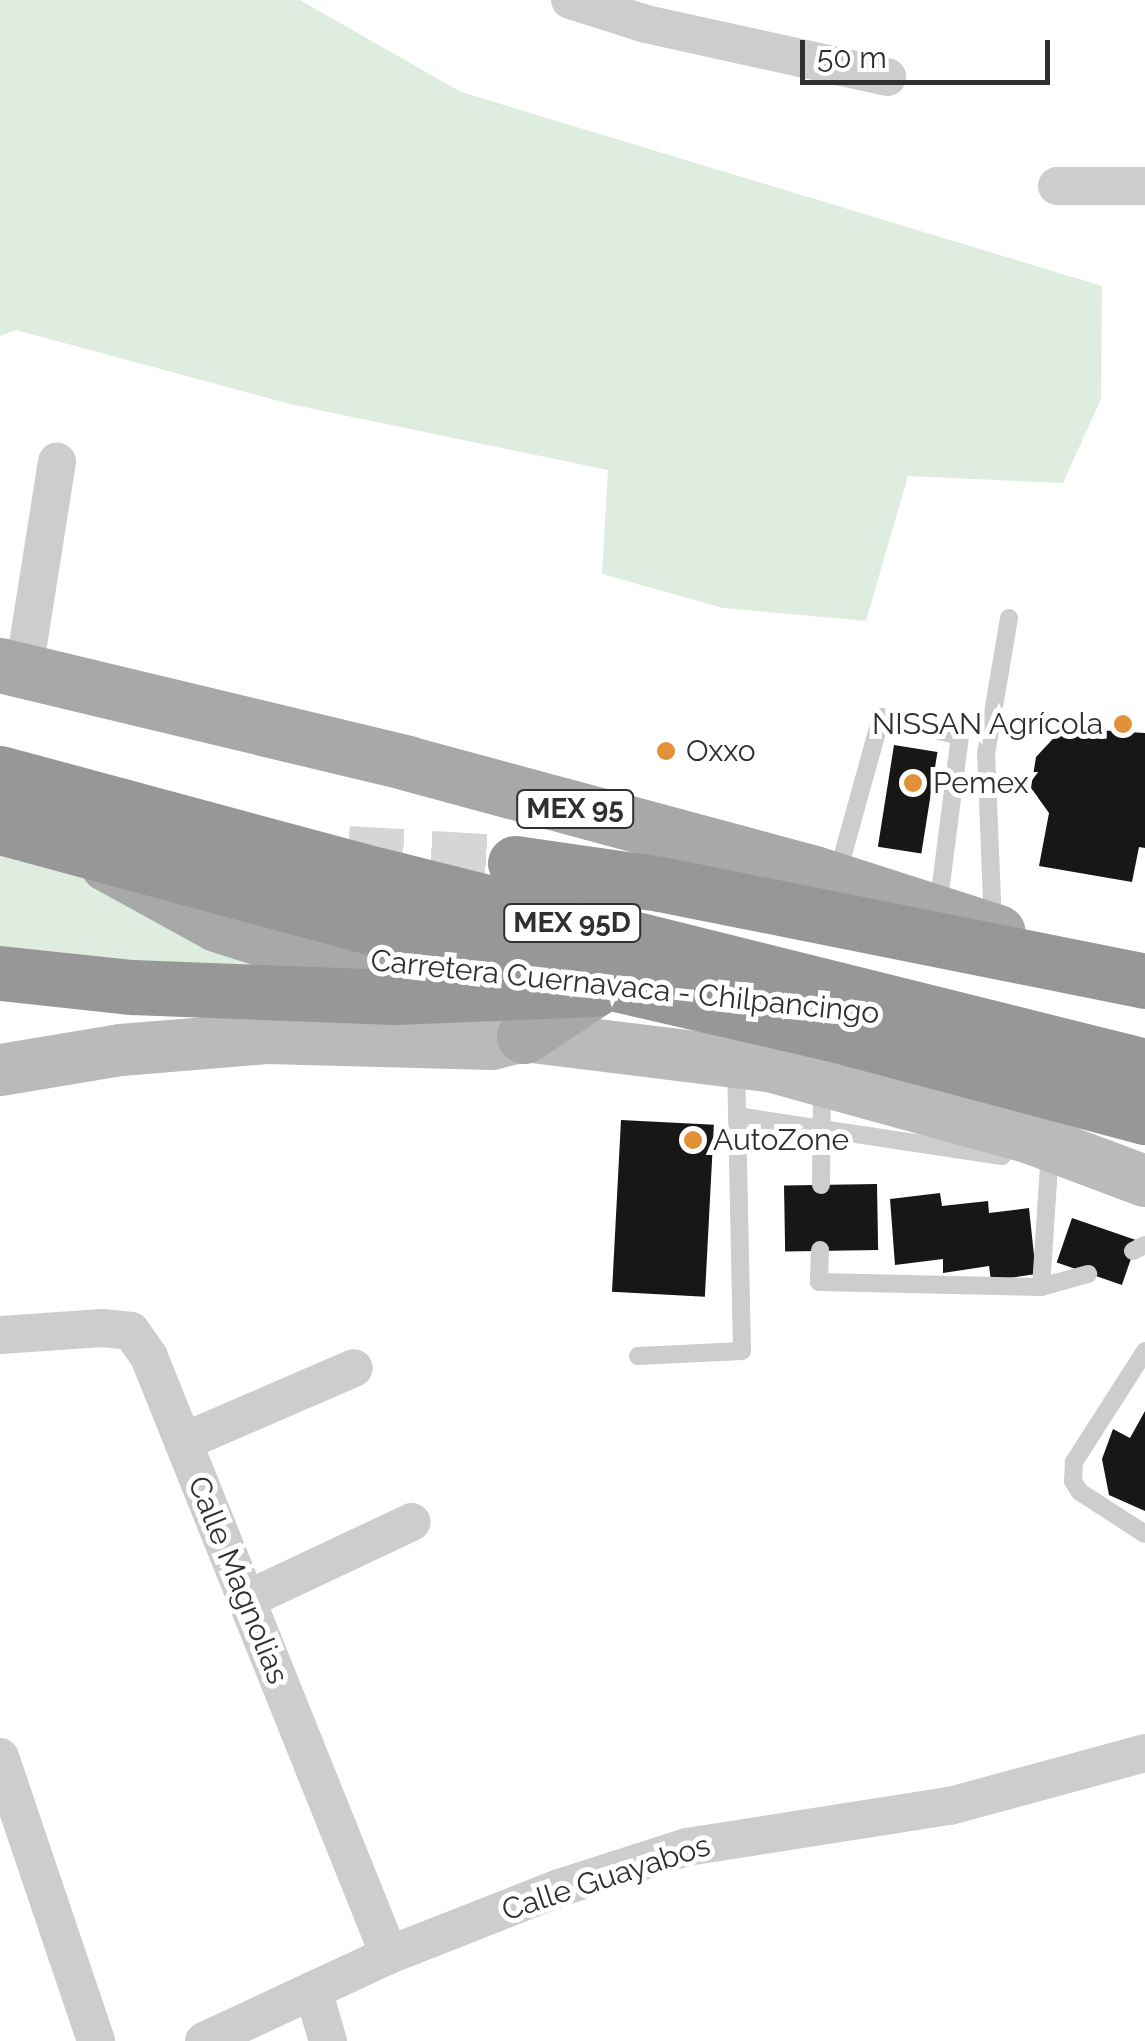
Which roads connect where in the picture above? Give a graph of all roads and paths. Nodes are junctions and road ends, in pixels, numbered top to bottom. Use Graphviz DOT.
graph roads {
  1 [pos="570,0"];
  2 [pos="646,12"];
  3 [pos="887,77"];
  4 [pos="1057,186"];
  5 [pos="1145,186"];
  6 [pos="57,462"];
  7 [pos="1009,618"];
  8 [pos="12,667"];
  9 [pos="0,772"];
  10 [pos="7,817"];
  11 [pos="515,863"];
  12 [pos="836,880"];
  13 [pos="938,913"];
  14 [pos="993,930"];
  15 [pos="1145,972"];
  16 [pos="0,973"];
  17 [pos="1145,981"];
  18 [pos="596,989"];
  19 [pos="824,1004"];
  20 [pos="736,1033"];
  21 [pos="524,1036"];
  22 [pos="1145,1066"];
  23 [pos="0,1070"];
  24 [pos="822,1105"];
  25 [pos="738,1116"];
  26 [pos="1145,1117"];
  27 [pos="1016,1130"];
  28 [pos="1145,1131"];
  29 [pos="1145,1182"];
  30 [pos="821,1185"];
  31 [pos="820,1250"];
  32 [pos="1088,1274"];
  33 [pos="1041,1288"];
  34 [pos="0,1335"];
  35 [pos="1145,1350"];
  36 [pos="638,1356"];
  37 [pos="354,1368"];
  38 [pos="183,1442"];
  39 [pos="412,1522"];
  40 [pos="1145,1534"];
  41 [pos="246,1600"];
  42 [pos="1145,1752"];
  43 [pos="0,1756"];
  44 [pos="389,1955"];
  45 [pos="313,1990"];
  46 [pos="96,2041"];
  47 [pos="204,2041"];
  48 [pos="328,2041"];
  1 -- 2 [label="street"];
  2 -- 3 [label="street"];
  4 -- 5 [label="street"];
  6 -- 8 [label="street"];
  7 -- 14 [label="lane"];
  8 -- 12 [label="main road, MEX 95"];
  9 -- 22 [label="highway, MEX 95D, bridge"];
  10 -- 18 [label="main road, Carretera Cuernavaca - Chilpancingo"];
  10 -- 26 [label="highway, MEX 95D, bridge"];
  11 -- 17 [label="highway"];
  12 -- 13 [label="main road, MEX 95"];
  12 -- 13 [label="lane"];
  13 -- 14 [label="main road, MEX 95"];
  14 -- 15 [label="main road, MEX 95"];
  16 -- 18 [label="highway"];
  18 -- 20 [label="main road, Carretera Cuernavaca - Chilpancingo"];
  18 -- 21 [label="main road"];
  19 -- 20 [label="main road, Carretera Cuernavaca - Chilpancingo"];
  19 -- 24 [label="lane"];
  19 -- 27 [label="main road, Carretera Cuernavaca - Chilpancingo"];
  20 -- 21 [label="street"];
  20 -- 24 [label="street"];
  20 -- 25 [label="lane"];
  21 -- 23 [label="street"];
  24 -- 25 [label="lane"];
  24 -- 27 [label="street"];
  24 -- 30 [label="lane"];
  25 -- 36 [label="lane"];
  27 -- 28 [label="main road, Carretera Cuernavaca - Chilpancingo"];
  27 -- 29 [label="street"];
  27 -- 33 [label="lane"];
  31 -- 33 [label="lane"];
  32 -- 33 [label="lane"];
  34 -- 38 [label="street, Calle Magnolias"];
  35 -- 40 [label="lane"];
  37 -- 38 [label="street"];
  38 -- 41 [label="street, Calle Magnolias"];
  39 -- 41 [label="street"];
  41 -- 44 [label="street, Calle Magnolias"];
  42 -- 44 [label="street, Calle Guayabos"];
  43 -- 46 [label="street"];
  44 -- 45 [label="street, Calle Guayabos"];
  45 -- 47 [label="street, Calle Guayabos"];
  45 -- 48 [label="street"];
}
